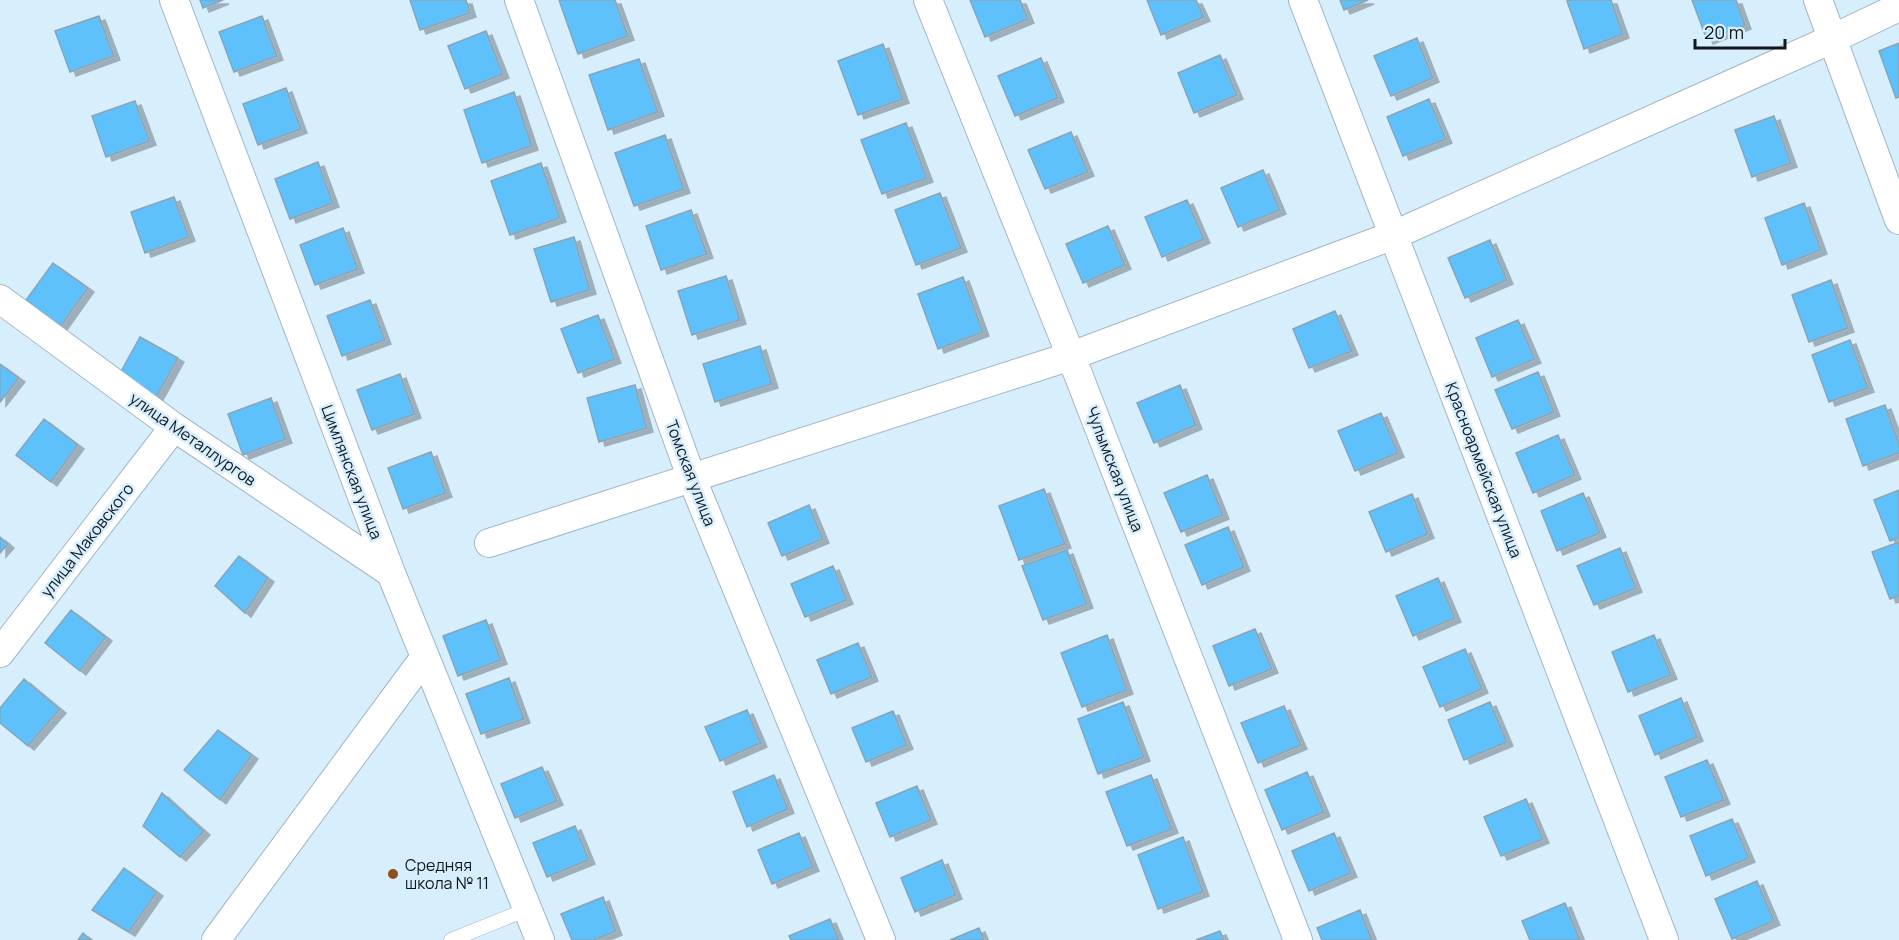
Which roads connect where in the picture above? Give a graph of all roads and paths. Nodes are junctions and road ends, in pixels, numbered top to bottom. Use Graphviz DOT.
graph roads {
  1 [pos="174,0"];
  2 [pos="519,0"];
  3 [pos="928,0"];
  4 [pos="1303,0"];
  5 [pos="1818,0"];
  6 [pos="1899,7"];
  7 [pos="1832,39"];
  8 [pos="1899,220"];
  9 [pos="1394,235"];
  10 [pos="0,299"];
  11 [pos="1071,356"];
  12 [pos="174,427"];
  13 [pos="692,478"];
  14 [pos="489,543"];
  15 [pos="391,573"];
  16 [pos="0,653"];
  17 [pos="425,657"];
  18 [pos="528,909"];
  19 [pos="455,939"];
  20 [pos="216,940"];
  21 [pos="540,940"];
  22 [pos="881,940"];
  23 [pos="1298,940"];
  24 [pos="1664,940"];
  1 -- 15 [label="street, Цимлянская улица"];
  2 -- 13 [label="street, Томская улица"];
  3 -- 11 [label="street, Чулымская улица"];
  4 -- 9 [label="street, Красноармейская улица"];
  5 -- 7 [label="street"];
  6 -- 7 [label="street"];
  7 -- 8 [label="street"];
  7 -- 9 [label="street"];
  9 -- 11 [label="street"];
  9 -- 24 [label="street, Красноармейская улица"];
  10 -- 12 [label="street, улица Металлургов"];
  11 -- 13 [label="street"];
  11 -- 23 [label="street, Чулымская улица"];
  12 -- 15 [label="street, улица Металлургов"];
  12 -- 16 [label="street, улица Маковского"];
  13 -- 14 [label="street"];
  13 -- 22 [label="street, Томская улица"];
  15 -- 17 [label="street, Цимлянская улица"];
  17 -- 18 [label="street, Цимлянская улица"];
  17 -- 20 [label="street"];
  18 -- 19 [label="lane"];
  18 -- 21 [label="street, Цимлянская улица"];
}
